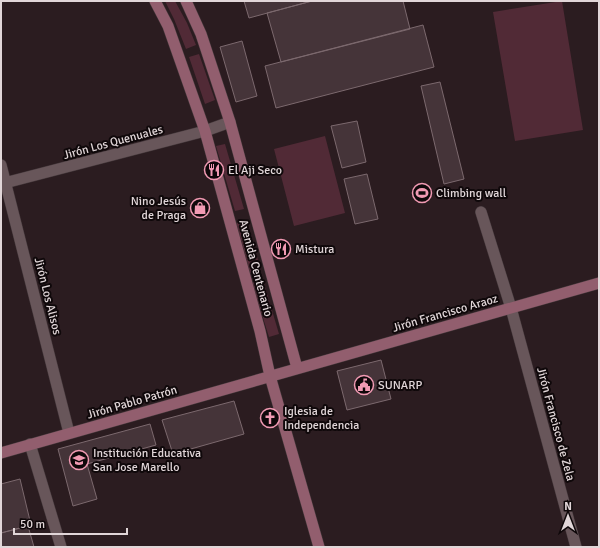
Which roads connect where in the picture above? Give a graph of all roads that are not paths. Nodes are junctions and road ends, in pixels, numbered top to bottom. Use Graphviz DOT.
graph roads {
  1 [pos="155,1"];
  2 [pos="186,1"];
  3 [pos="230,122"];
  4 [pos="205,131"];
  5 [pos="1,165"];
  6 [pos="3,184"];
  7 [pos="481,212"];
  8 [pos="599,283"];
  9 [pos="511,308"];
  10 [pos="297,368"];
  11 [pos="270,376"];
  12 [pos="69,433"];
  13 [pos="30,444"];
  14 [pos="1,453"];
  15 [pos="62,547"];
  16 [pos="319,547"];
  17 [pos="576,547"];
  1 -- 4 [label="main road, Avenida Centenario"];
  2 -- 3 [label="main road, Avenida Centenario"];
  3 -- 4 [label="street, Jirón Los Quenuales"];
  3 -- 10 [label="main road, Avenida Centenario"];
  4 -- 6 [label="street, Jirón Los Quenuales"];
  4 -- 11 [label="main road, Avenida Centenario"];
  5 -- 6 [label="street, Jirón Los Alisos"];
  6 -- 12 [label="street, Jirón Los Alisos"];
  7 -- 9 [label="street, Jirón Francisco de Zela"];
  8 -- 9 [label="main road, Jirón Francisco Araoz"];
  9 -- 10 [label="main road, Jirón Francisco Araoz"];
  9 -- 17 [label="street, Jirón Francisco de Zela"];
  10 -- 11 [label="main road, Jirón Francisco Araoz"];
  11 -- 12 [label="main road, Jirón Pablo Patrón"];
  11 -- 16 [label="main road, Avenida Centenario"];
  12 -- 13 [label="main road, Jirón Pablo Patrón"];
  13 -- 14 [label="main road, Jirón Pablo Patrón"];
  13 -- 15 [label="street"];
}
